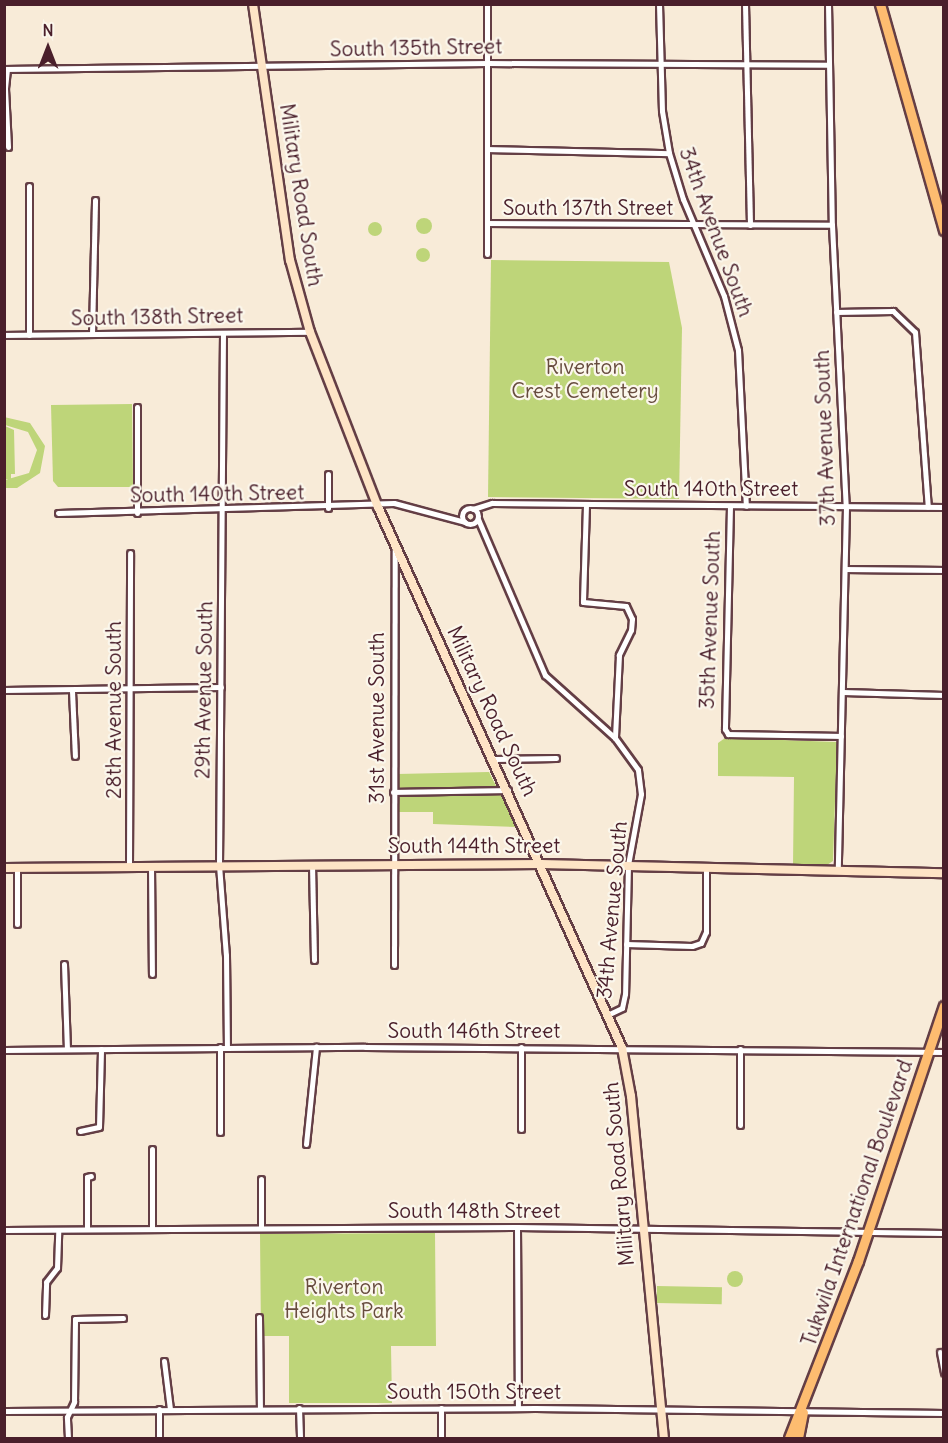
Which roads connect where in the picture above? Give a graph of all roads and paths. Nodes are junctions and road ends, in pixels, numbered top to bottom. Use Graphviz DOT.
graph roads {
  1 [pos="253,4"];
  2 [pos="487,4"];
  3 [pos="659,4"];
  4 [pos="745,4"];
  5 [pos="828,4"];
  6 [pos="880,4"];
  7 [pos="488,63"];
  8 [pos="659,65"];
  9 [pos="829,65"];
  10 [pos="745,66"];
  11 [pos="264,67"];
  12 [pos="6,69"];
  13 [pos="8,147"];
  14 [pos="488,149"];
  15 [pos="669,153"];
  16 [pos="29,186"];
  17 [pos="95,200"];
  18 [pos="487,224"];
  19 [pos="693,225"];
  20 [pos="750,225"];
  21 [pos="832,225"];
  22 [pos="944,230"];
  23 [pos="487,255"];
  24 [pos="836,312"];
  25 [pos="310,332"];
  26 [pos="223,333"];
  27 [pos="92,334"];
  28 [pos="4,335"];
  29 [pos="29,335"];
  30 [pos="138,407"];
  31 [pos="328,474"];
  32 [pos="586,505"];
  33 [pos="730,506"];
  34 [pos="746,506"];
  35 [pos="378,507"];
  36 [pos="846,507"];
  37 [pos="928,507"];
  38 [pos="944,507"];
  39 [pos="328,508"];
  40 [pos="222,511"];
  41 [pos="477,512"];
  42 [pos="58,513"];
  43 [pos="136,513"];
  44 [pos="463,515"];
  45 [pos="447,516"];
  46 [pos="468,523"];
  47 [pos="487,539"];
  48 [pos="395,544"];
  49 [pos="130,553"];
  50 [pos="845,569"];
  51 [pos="944,570"];
  52 [pos="221,687"];
  53 [pos="132,689"];
  54 [pos="4,690"];
  55 [pos="72,690"];
  56 [pos="843,692"];
  57 [pos="944,695"];
  58 [pos="842,736"];
  59 [pos="615,738"];
  60 [pos="75,756"];
  61 [pos="495,759"];
  62 [pos="556,759"];
  63 [pos="508,790"];
  64 [pos="393,792"];
  65 [pos="393,863"];
  66 [pos="312,864"];
  67 [pos="541,864"];
  68 [pos="219,865"];
  69 [pos="628,865"];
  70 [pos="129,866"];
  71 [pos="151,866"];
  72 [pos="706,867"];
  73 [pos="4,868"];
  74 [pos="17,868"];
  75 [pos="838,871"];
  76 [pos="944,873"];
  77 [pos="17,924"];
  78 [pos="626,944"];
  79 [pos="314,960"];
  80 [pos="64,964"];
  81 [pos="394,964"];
  82 [pos="152,974"];
  83 [pos="944,1006"];
  84 [pos="609,1014"];
  85 [pos="220,1047"];
  86 [pos="227,1047"];
  87 [pos="316,1047"];
  88 [pos="521,1047"];
  89 [pos="101,1048"];
  90 [pos="622,1048"];
  91 [pos="67,1049"];
  92 [pos="740,1049"];
  93 [pos="4,1050"];
  94 [pos="927,1052"];
  95 [pos="944,1052"];
  96 [pos="740,1125"];
  97 [pos="521,1129"];
  98 [pos="80,1131"];
  99 [pos="220,1132"];
  100 [pos="306,1144"];
  101 [pos="152,1149"];
  102 [pos="91,1176"];
  103 [pos="261,1179"];
  104 [pos="261,1227"];
  105 [pos="517,1227"];
  106 [pos="643,1228"];
  107 [pos="87,1229"];
  108 [pos="152,1229"];
  109 [pos="4,1230"];
  110 [pos="58,1230"];
  111 [pos="867,1232"];
  112 [pos="944,1233"];
  113 [pos="45,1315"];
  114 [pos="259,1317"];
  115 [pos="123,1318"];
  116 [pos="940,1352"];
  117 [pos="164,1361"];
  118 [pos="944,1373"];
  119 [pos="299,1408"];
  120 [pos="441,1408"];
  121 [pos="518,1408"];
  122 [pos="159,1409"];
  123 [pos="170,1409"];
  124 [pos="260,1409"];
  125 [pos="661,1409"];
  126 [pos="71,1410"];
  127 [pos="4,1411"];
  128 [pos="803,1411"];
  129 [pos="944,1413"];
  130 [pos="68,1438"];
  131 [pos="159,1438"];
  132 [pos="300,1438"];
  133 [pos="441,1438"];
  134 [pos="664,1438"];
  135 [pos="789,1438"];
  136 [pos="798,1438"];
  1 -- 11 [label="street, Military Road South"];
  2 -- 7 [label="street"];
  3 -- 8 [label="street, 34th Avenue South"];
  4 -- 10 [label="street"];
  5 -- 9 [label="street, 37th Avenue South"];
  6 -- 22 [label="main road"];
  7 -- 8 [label="street, South 135th Street"];
  7 -- 11 [label="street, South 135th Street"];
  7 -- 14 [label="street"];
  8 -- 10 [label="street, South 135th Street"];
  8 -- 15 [label="street, 34th Avenue South"];
  9 -- 10 [label="street, South 135th Street"];
  9 -- 21 [label="street, 37th Avenue South"];
  10 -- 20 [label="street"];
  11 -- 12 [label="street, South 135th Street"];
  11 -- 25 [label="street, Military Road South"];
  12 -- 13 [label="street"];
  14 -- 15 [label="street"];
  14 -- 18 [label="street"];
  15 -- 19 [label="street, 34th Avenue South"];
  16 -- 29 [label="street"];
  17 -- 27 [label="street"];
  18 -- 19 [label="street, South 137th Street"];
  18 -- 23 [label="street"];
  19 -- 20 [label="street, South 137th Street"];
  19 -- 34 [label="street, 34th Avenue South"];
  20 -- 21 [label="street, South 137th Street"];
  21 -- 24 [label="street, 37th Avenue South"];
  24 -- 36 [label="street, 37th Avenue South"];
  24 -- 37 [label="street"];
  25 -- 26 [label="street, South 138th Street"];
  25 -- 35 [label="street, Military Road South"];
  26 -- 27 [label="street, South 138th Street"];
  26 -- 40 [label="street, 29th Avenue South"];
  27 -- 29 [label="street, South 138th Street"];
  28 -- 29 [label="street, South 138th Street"];
  30 -- 43 [label="street"];
  31 -- 39 [label="street"];
  32 -- 33 [label="street, South 140th Street"];
  32 -- 41 [label="street, South 140th Street"];
  32 -- 59 [label="street"];
  33 -- 34 [label="street, South 140th Street"];
  33 -- 58 [label="street, 35th Avenue South"];
  34 -- 36 [label="street, South 140th Street"];
  35 -- 39 [label="street, South 140th Street"];
  35 -- 45 [label="street, South 140th Street"];
  35 -- 48 [label="street, Military Road South"];
  36 -- 37 [label="street, South 140th Street"];
  36 -- 50 [label="street, 37th Avenue South"];
  37 -- 38 [label="street, South 140th Street"];
  39 -- 40 [label="street, South 140th Street"];
  40 -- 43 [label="street, South 140th Street"];
  40 -- 52 [label="street, 29th Avenue South"];
  41 -- 44 [label="street"];
  41 -- 46 [label="street"];
  41 -- 47 [label="street, 34th Avenue South"];
  42 -- 43 [label="street, South 140th Street"];
  44 -- 45 [label="street, South 140th Street"];
  44 -- 46 [label="street"];
  45 -- 46 [label="street, South 140th Street"];
  46 -- 47 [label="street"];
  47 -- 59 [label="street, 34th Avenue South"];
  48 -- 61 [label="street, Military Road South"];
  48 -- 64 [label="street, 31st Avenue South"];
  49 -- 53 [label="street, 28th Avenue South"];
  50 -- 51 [label="street"];
  50 -- 56 [label="street, 37th Avenue South"];
  52 -- 53 [label="street"];
  52 -- 68 [label="street, 29th Avenue South"];
  53 -- 55 [label="street"];
  53 -- 70 [label="street, 28th Avenue South"];
  54 -- 55 [label="street"];
  55 -- 60 [label="street"];
  56 -- 57 [label="street"];
  56 -- 58 [label="street, 37th Avenue South"];
  58 -- 75 [label="street, 37th Avenue South"];
  59 -- 69 [label="street, 34th Avenue South"];
  61 -- 62 [label="street"];
  61 -- 63 [label="street, Military Road South"];
  63 -- 64 [label="street"];
  63 -- 67 [label="street, Military Road South"];
  64 -- 65 [label="street, 31st Avenue South"];
  65 -- 66 [label="street, South 144th Street"];
  65 -- 67 [label="street, South 144th Street"];
  65 -- 81 [label="street, 31st Avenue South"];
  66 -- 68 [label="street, South 144th Street"];
  66 -- 79 [label="street"];
  67 -- 69 [label="street, South 144th Street"];
  67 -- 84 [label="street, Military Road South"];
  68 -- 71 [label="street, South 144th Street"];
  68 -- 86 [label="street, 29th Avenue South"];
  69 -- 72 [label="street, South 144th Street"];
  69 -- 78 [label="street, 34th Avenue South"];
  70 -- 71 [label="street, South 144th Street"];
  70 -- 74 [label="street, South 144th Street"];
  71 -- 82 [label="street"];
  72 -- 75 [label="street, South 144th Street"];
  72 -- 78 [label="street"];
  73 -- 74 [label="street, South 144th Street"];
  74 -- 77 [label="street"];
  75 -- 76 [label="street, South 144th Street"];
  78 -- 84 [label="street, 34th Avenue South"];
  80 -- 91 [label="street"];
  83 -- 94 [label="main road, Tukwila International Boulevard"];
  84 -- 90 [label="street, Military Road South"];
  85 -- 86 [label="street, South 146th Street"];
  85 -- 89 [label="street, South 146th Street"];
  85 -- 99 [label="street"];
  86 -- 87 [label="street, South 146th Street"];
  87 -- 88 [label="street, South 146th Street"];
  87 -- 100 [label="street"];
  88 -- 90 [label="street, South 146th Street"];
  88 -- 97 [label="street"];
  89 -- 91 [label="street, South 146th Street"];
  89 -- 98 [label="street"];
  90 -- 92 [label="street, South 146th Street"];
  90 -- 106 [label="street, Military Road South"];
  91 -- 93 [label="street, South 146th Street"];
  92 -- 94 [label="street, South 146th Street"];
  92 -- 96 [label="street"];
  94 -- 95 [label="street, South 146th Street"];
  94 -- 111 [label="main road, Tukwila International Boulevard"];
  101 -- 108 [label="street"];
  102 -- 107 [label="street"];
  103 -- 104 [label="street"];
  104 -- 105 [label="street, South 148th Street"];
  104 -- 108 [label="street, South 148th Street"];
  105 -- 106 [label="street, South 148th Street"];
  105 -- 121 [label="street"];
  106 -- 111 [label="street, South 148th Street"];
  106 -- 125 [label="street, Military Road South"];
  107 -- 108 [label="street, South 148th Street"];
  107 -- 110 [label="street, South 148th Street"];
  109 -- 110 [label="street, South 148th Street"];
  110 -- 113 [label="street"];
  111 -- 112 [label="street, South 148th Street"];
  111 -- 128 [label="main road, Tukwila International Boulevard"];
  114 -- 124 [label="street"];
  115 -- 126 [label="street"];
  116 -- 118 [label="street"];
  117 -- 123 [label="street"];
  119 -- 120 [label="street, South 150th Street"];
  119 -- 124 [label="street, South 150th Street"];
  119 -- 132 [label="street"];
  120 -- 121 [label="street, South 150th Street"];
  120 -- 133 [label="street"];
  121 -- 125 [label="street, South 150th Street"];
  122 -- 123 [label="street, South 150th Street"];
  122 -- 126 [label="street, South 150th Street"];
  122 -- 131 [label="street"];
  123 -- 124 [label="street, South 150th Street"];
  125 -- 128 [label="street, South 150th Street"];
  125 -- 134 [label="street, Military Road South"];
  126 -- 127 [label="street, South 150th Street"];
  126 -- 130 [label="street"];
  128 -- 129 [label="street, South 150th Street"];
  128 -- 135 [label="main road, Tukwila International Boulevard"];
  128 -- 136 [label="main road, Tukwila International Boulevard"];
}
